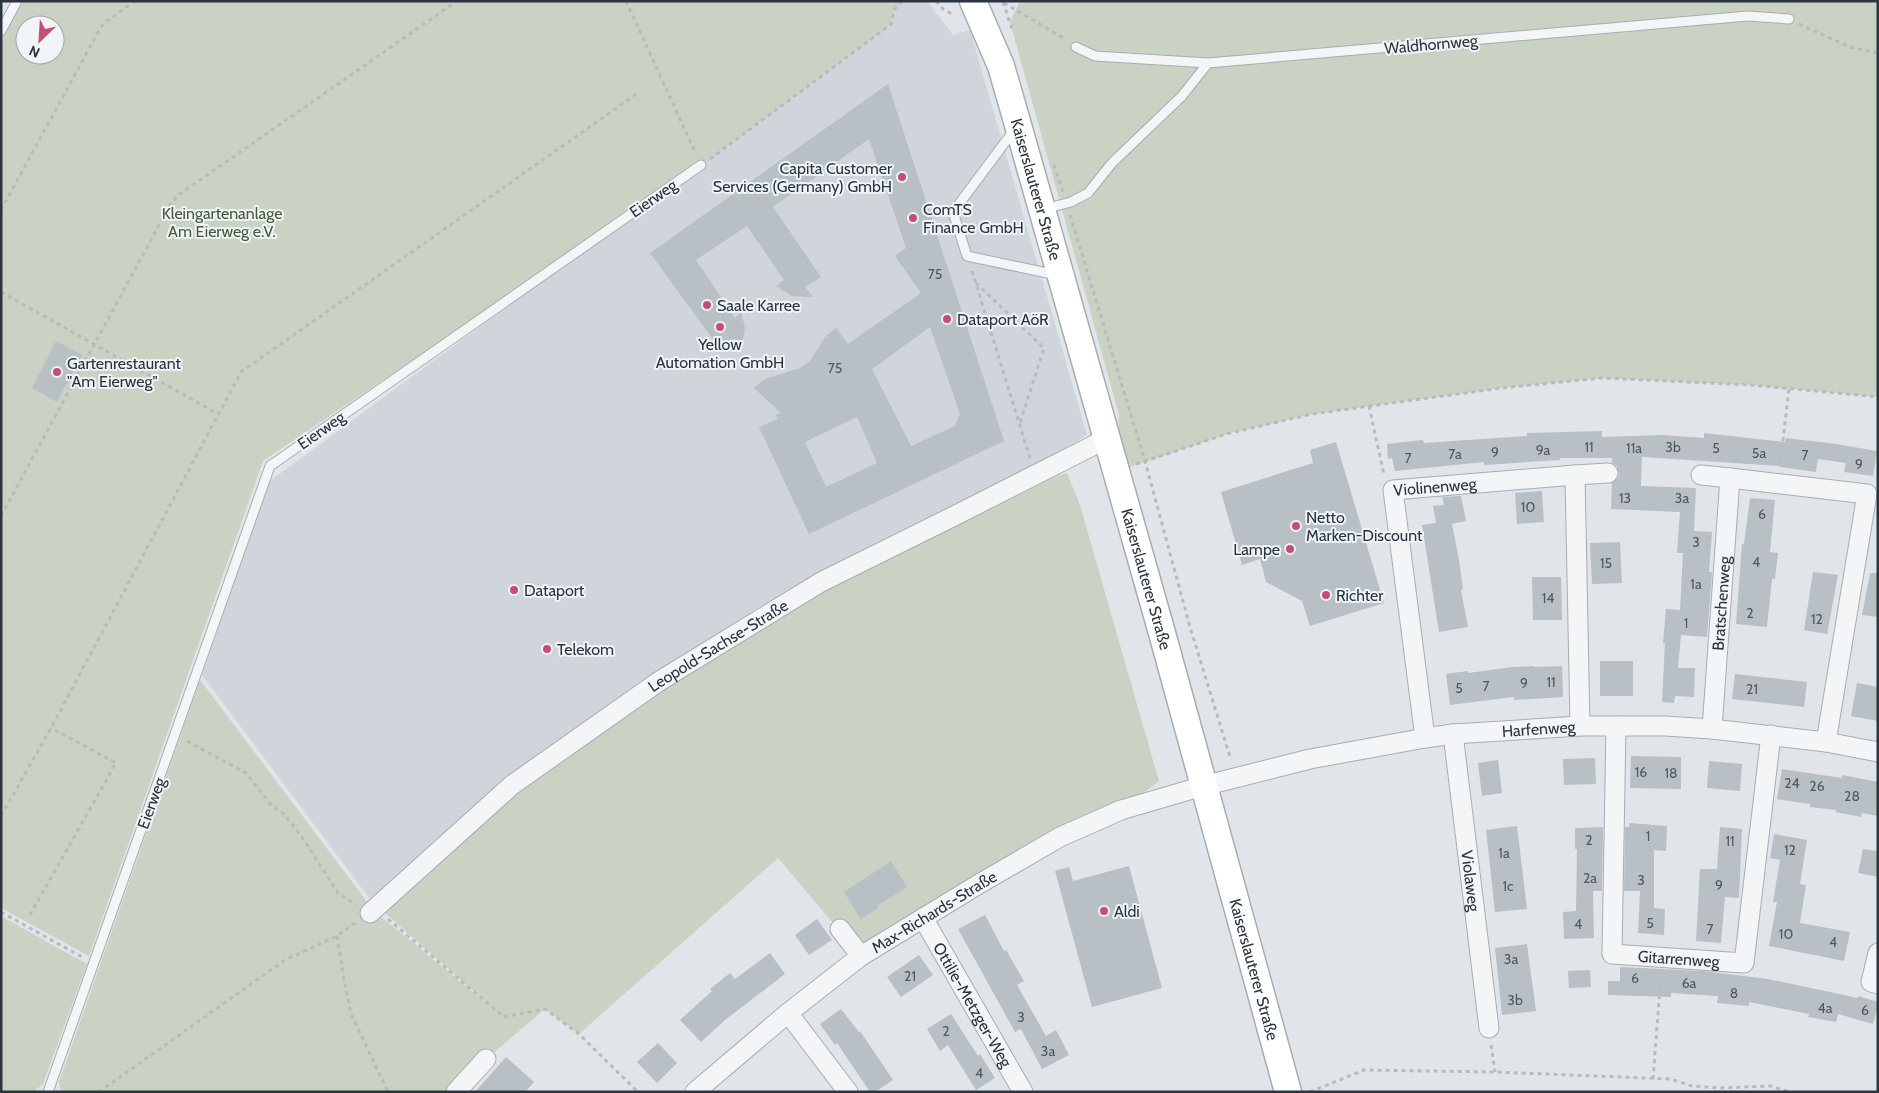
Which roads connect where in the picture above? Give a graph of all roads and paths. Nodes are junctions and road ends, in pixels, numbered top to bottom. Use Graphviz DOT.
graph roads {
  1 [pos="17,1"];
  2 [pos="135,1"];
  3 [pos="457,1"];
  4 [pos="626,1"];
  5 [pos="902,1"];
  6 [pos="973,1"];
  7 [pos="994,1"];
  8 [pos="1789,19"];
  9 [pos="1,31"];
  10 [pos="1015,38"];
  11 [pos="1076,47"];
  12 [pos="1878,54"];
  13 [pos="1208,63"];
  14 [pos="1001,66"];
  15 [pos="638,93"];
  16 [pos="1018,125"];
  17 [pos="1052,157"];
  18 [pos="701,165"];
  19 [pos="1055,206"];
  20 [pos="1,210"];
  21 [pos="967,256"];
  22 [pos="1062,276"];
  23 [pos="976,282"];
  24 [pos="1,292"];
  25 [pos="94,345"];
  26 [pos="1789,389"];
  27 [pos="1878,397"];
  28 [pos="1369,406"];
  29 [pos="218,414"];
  30 [pos="1019,424"];
  31 [pos="1106,439"];
  32 [pos="1145,461"];
  33 [pos="1116,472"];
  34 [pos="1608,473"];
  35 [pos="1035,475"];
  36 [pos="1575,475"];
  37 [pos="1701,475"];
  38 [pos="1730,478"];
  39 [pos="1778,483"];
  40 [pos="1393,490"];
  41 [pos="1872,494"];
  42 [pos="1,516"];
  43 [pos="1580,726"];
  44 [pos="1616,726"];
  45 [pos="51,728"];
  46 [pos="1712,729"];
  47 [pos="1453,734"];
  48 [pos="176,735"];
  49 [pos="1771,735"];
  50 [pos="1425,738"];
  51 [pos="1826,742"];
  52 [pos="1878,752"];
  53 [pos="1236,777"];
  54 [pos="1203,786"];
  55 [pos="1,816"];
  56 [pos="1,912"];
  57 [pos="370,913"];
  58 [pos="30,915"];
  59 [pos="923,918"];
  60 [pos="840,929"];
  61 [pos="337,936"];
  62 [pos="1878,953"];
  63 [pos="861,956"];
  64 [pos="1662,957"];
  65 [pos="94,964"];
  66 [pos="1878,984"];
  67 [pos="788,1013"];
  68 [pos="1489,1028"];
  69 [pos="486,1059"];
  70 [pos="1495,1072"];
  71 [pos="1653,1079"];
  72 [pos="1692,1086"];
  73 [pos="48,1092"];
  74 [pos="99,1092"];
  75 [pos="388,1092"];
  76 [pos="456,1092"];
  77 [pos="638,1092"];
  78 [pos="695,1092"];
  79 [pos="848,1092"];
  80 [pos="1022,1092"];
  81 [pos="1288,1092"];
  82 [pos="1310,1092"];
  83 [pos="1692,1092"];
  84 [pos="1790,1092"];
  1 -- 9 [label="lane"];
  2 -- 20 [label="path"];
  3 -- 25 [label="path"];
  4 -- 18 [label="path"];
  5 -- 18 [label="path"];
  6 -- 14 [label="street, Kaiserslauterer Straße"];
  7 -- 14 [label="street, Kaiserslauterer Straße"];
  8 -- 12 [label="path"];
  8 -- 13 [label="lane, Waldhornweg"];
  10 -- 11 [label="path"];
  11 -- 13 [label="lane, Waldhornweg"];
  13 -- 19 [label="lane"];
  14 -- 16 [label="street, Kaiserslauterer Straße"];
  15 -- 29 [label="path"];
  16 -- 19 [label="street, Kaiserslauterer Straße"];
  16 -- 21 [label="lane"];
  17 -- 19 [label="path"];
  18 -- 48 [label="lane, Eierweg"];
  19 -- 22 [label="street, Kaiserslauterer Straße"];
  19 -- 32 [label="path"];
  21 -- 22 [label="lane"];
  21 -- 23 [label="path"];
  22 -- 31 [label="street, Kaiserslauterer Straße"];
  23 -- 30 [label="path"];
  23 -- 30 [label="path"];
  24 -- 25 [label="path"];
  25 -- 29 [label="path"];
  25 -- 42 [label="path"];
  26 -- 27 [label="path"];
  26 -- 28 [label="path"];
  26 -- 39 [label="path"];
  28 -- 32 [label="path"];
  28 -- 40 [label="path"];
  29 -- 45 [label="path"];
  30 -- 35 [label="path"];
  31 -- 33 [label="street, Kaiserslauterer Straße"];
  31 -- 35 [label="street, Leopold-Sachse-Straße"];
  32 -- 33 [label="path"];
  32 -- 53 [label="path"];
  33 -- 54 [label="street, Kaiserslauterer Straße"];
  34 -- 36 [label="street, Violinenweg"];
  35 -- 57 [label="street, Leopold-Sachse-Straße"];
  36 -- 40 [label="street, Violinenweg"];
  36 -- 43 [label="street"];
  37 -- 38 [label="street"];
  38 -- 39 [label="street"];
  38 -- 46 [label="street, Bratschenweg"];
  39 -- 41 [label="street"];
  40 -- 50 [label="street, Violinenweg"];
  41 -- 51 [label="street"];
  43 -- 44 [label="street, Harfenweg"];
  43 -- 47 [label="street, Harfenweg"];
  44 -- 46 [label="street, Harfenweg"];
  44 -- 64 [label="street, Gitarrenweg"];
  45 -- 55 [label="path"];
  45 -- 58 [label="path"];
  46 -- 49 [label="street, Harfenweg"];
  47 -- 50 [label="street, Harfenweg"];
  47 -- 68 [label="street, Violaweg"];
  48 -- 57 [label="path"];
  48 -- 65 [label="lane, Eierweg"];
  49 -- 51 [label="street, Harfenweg"];
  49 -- 64 [label="street, Gitarrenweg"];
  50 -- 53 [label="street, Harfenweg"];
  51 -- 52 [label="street, Harfenweg"];
  53 -- 54 [label="street, Harfenweg"];
  54 -- 59 [label="street, Max-Richards-Straße"];
  54 -- 81 [label="street, Kaiserslauterer Straße"];
  56 -- 65 [label="path"];
  57 -- 61 [label="path"];
  57 -- 77 [label="path"];
  59 -- 63 [label="street, Max-Richards-Straße"];
  59 -- 80 [label="street, Ottilie-Metzger-Weg"];
  60 -- 63 [label="street"];
  61 -- 74 [label="path"];
  61 -- 75 [label="path"];
  62 -- 66 [label="street"];
  63 -- 67 [label="street, Max-Richards-Straße"];
  64 -- 71 [label="path"];
  65 -- 73 [label="lane, Eierweg"];
  67 -- 78 [label="street, Max-Richards-Straße"];
  67 -- 79 [label="street"];
  68 -- 70 [label="path"];
  69 -- 76 [label="street"];
  70 -- 71 [label="path"];
  70 -- 82 [label="path"];
  71 -- 72 [label="path"];
  72 -- 83 [label="path"];
  72 -- 84 [label="path"];
}
